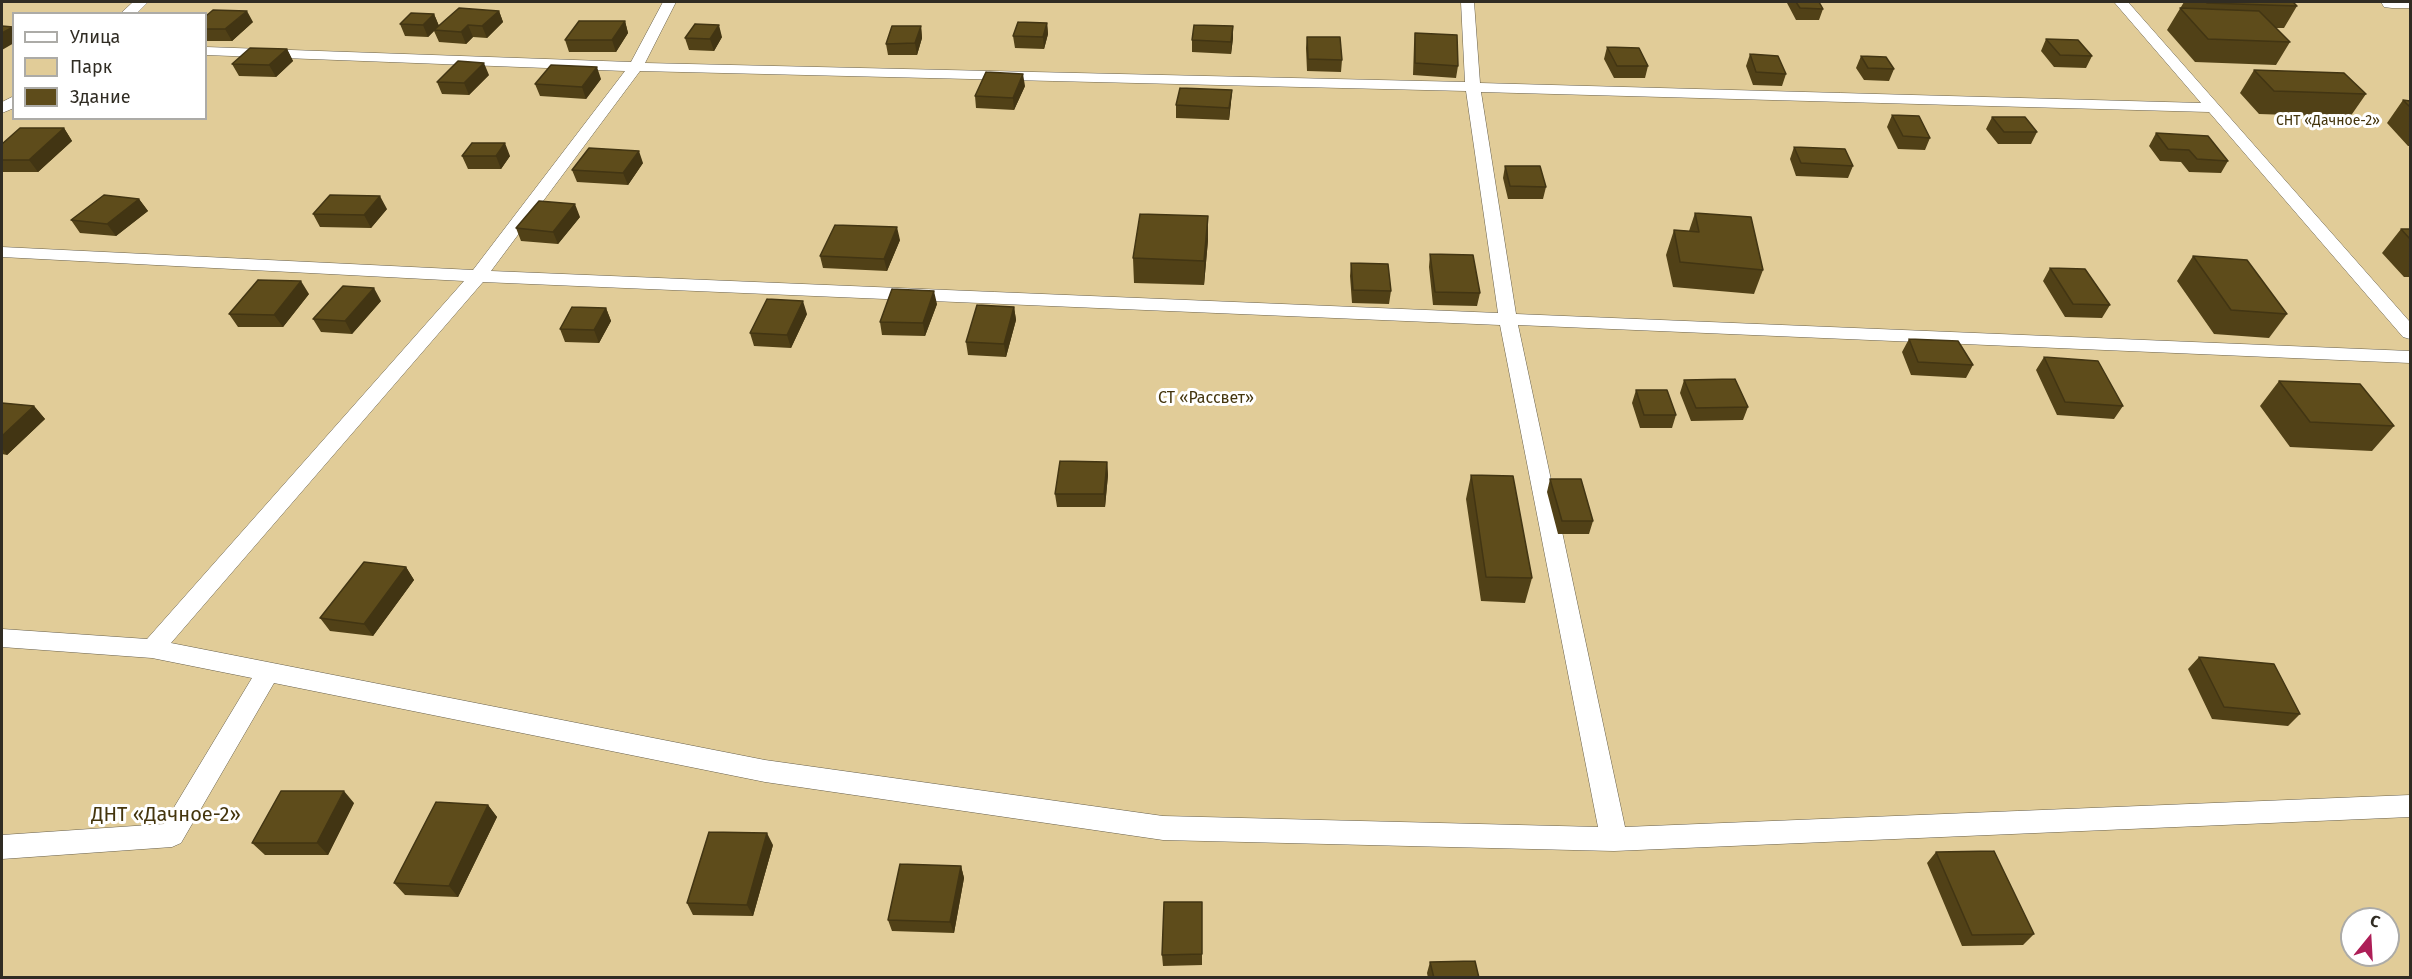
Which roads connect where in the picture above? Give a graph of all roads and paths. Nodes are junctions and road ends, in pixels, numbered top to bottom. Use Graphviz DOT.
graph roads {
  1 [pos="141,2"];
  2 [pos="669,2"];
  3 [pos="1468,2"];
  4 [pos="2121,2"];
  5 [pos="2392,2"];
  6 [pos="2410,2"];
  7 [pos="129,12"];
  8 [pos="207,51"];
  9 [pos="636,68"];
  10 [pos="1473,87"];
  11 [pos="2214,108"];
  12 [pos="2,252"];
  13 [pos="478,276"];
  14 [pos="1508,320"];
  15 [pos="2410,333"];
  16 [pos="2410,357"];
  17 [pos="2,638"];
  18 [pos="152,649"];
  19 [pos="268,672"];
  20 [pos="2410,806"];
  21 [pos="1614,838"];
  22 [pos="2,847"];
  1 -- 7 [label="lane"];
  2 -- 9 [label="lane"];
  3 -- 10 [label="lane"];
  4 -- 11 [label="lane"];
  5 -- 6 [label="street"];
  8 -- 9 [label="lane"];
  9 -- 10 [label="lane"];
  9 -- 13 [label="lane"];
  10 -- 11 [label="lane"];
  10 -- 14 [label="lane"];
  11 -- 15 [label="lane"];
  12 -- 13 [label="lane"];
  13 -- 14 [label="lane"];
  13 -- 18 [label="lane"];
  14 -- 16 [label="lane"];
  14 -- 21 [label="lane"];
  17 -- 18 [label="lane"];
  18 -- 19 [label="lane"];
  19 -- 21 [label="lane"];
  19 -- 22 [label="lane"];
  20 -- 21 [label="lane"];
}
